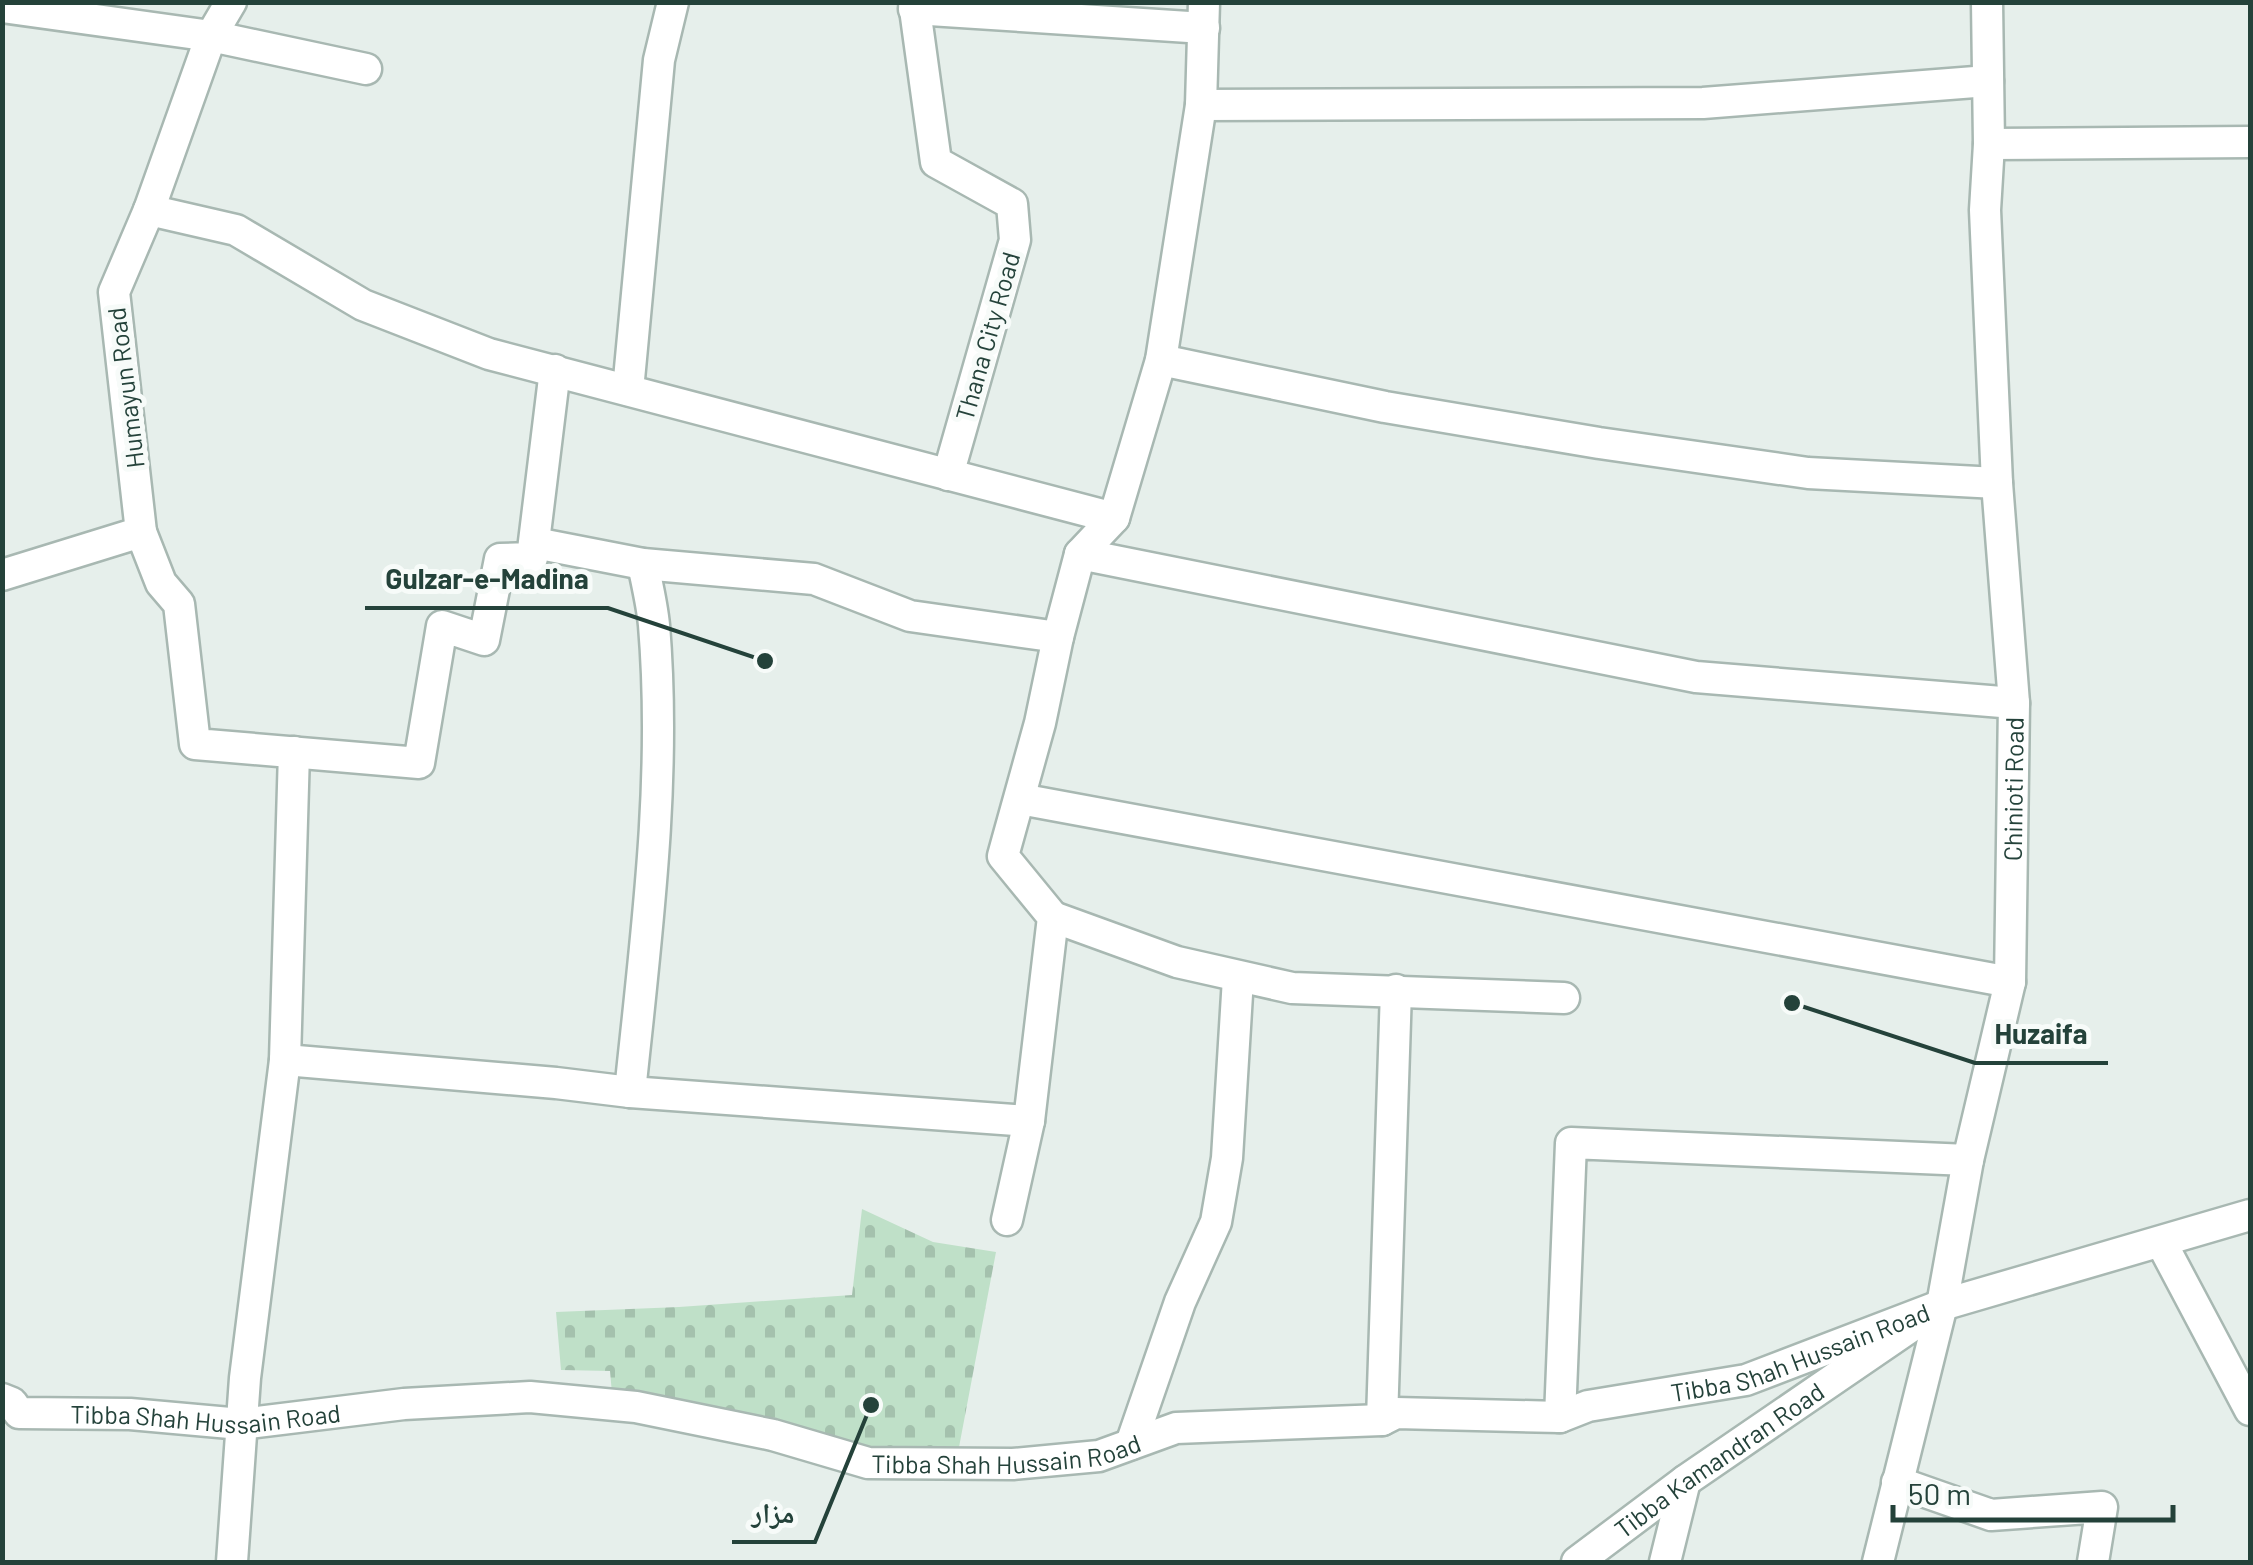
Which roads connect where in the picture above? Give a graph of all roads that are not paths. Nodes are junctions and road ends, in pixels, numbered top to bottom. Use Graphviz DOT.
graph roads {
  1 [pos="230,2"];
  2 [pos="673,2"];
  3 [pos="1987,2"];
  4 [pos="914,6"];
  5 [pos="2,8"];
  6 [pos="1204,15"];
  7 [pos="211,36"];
  8 [pos="366,69"];
  9 [pos="1988,81"];
  10 [pos="1201,105"];
  11 [pos="2250,142"];
  12 [pos="1989,144"];
  13 [pos="149,210"];
  14 [pos="1162,360"];
  15 [pos="555,370"];
  16 [pos="628,390"];
  17 [pos="948,475"];
  18 [pos="1998,483"];
  19 [pos="1114,518"];
  20 [pos="142,532"];
  21 [pos="535,543"];
  22 [pos="1080,554"];
  23 [pos="643,564"];
  24 [pos="2,575"];
  25 [pos="1058,637"];
  26 [pos="2014,703"];
  27 [pos="294,752"];
  28 [pos="1020,798"];
  29 [pos="1052,917"];
  30 [pos="1238,978"];
  31 [pos="2010,982"];
  32 [pos="1396,990"];
  33 [pos="1564,998"];
  34 [pos="286,1060"];
  35 [pos="630,1092"];
  36 [pos="1029,1122"];
  37 [pos="1968,1160"];
  38 [pos="2250,1215"];
  39 [pos="1007,1220"];
  40 [pos="2161,1242"];
  41 [pos="1942,1305"];
  42 [pos="7,1401"];
  43 [pos="2250,1410"];
  44 [pos="1560,1417"];
  45 [pos="1382,1420"];
  46 [pos="241,1424"];
  47 [pos="2,1436"];
  48 [pos="1131,1444"];
  49 [pos="1685,1481"];
  50 [pos="1897,1482"];
  51 [pos="232,1562"];
  52 [pos="1577,1562"];
  53 [pos="1665,1562"];
  54 [pos="1878,1562"];
  55 [pos="2093,1562"];
  1 -- 7 [label="street, Humayun Road"];
  2 -- 16 [label="street"];
  3 -- 9 [label="street, Chinioti Road"];
  4 -- 6 [label="street"];
  4 -- 17 [label="street, Thana City Road"];
  5 -- 7 [label="street"];
  6 -- 10 [label="street"];
  7 -- 8 [label="street"];
  7 -- 13 [label="street, Humayun Road"];
  9 -- 10 [label="street"];
  9 -- 12 [label="street, Chinioti Road"];
  10 -- 14 [label="street"];
  11 -- 12 [label="street"];
  12 -- 18 [label="street, Chinioti Road"];
  13 -- 15 [label="street"];
  13 -- 20 [label="street, Humayun Road"];
  14 -- 18 [label="street"];
  14 -- 19 [label="street"];
  15 -- 16 [label="street"];
  15 -- 21 [label="street"];
  16 -- 17 [label="street"];
  17 -- 19 [label="street"];
  18 -- 26 [label="street, Chinioti Road"];
  19 -- 22 [label="street"];
  20 -- 24 [label="street"];
  20 -- 27 [label="street, Humayun Road"];
  21 -- 23 [label="street"];
  21 -- 27 [label="street"];
  22 -- 25 [label="street"];
  22 -- 26 [label="street"];
  23 -- 25 [label="street"];
  23 -- 35 [label="street"];
  25 -- 28 [label="street"];
  26 -- 31 [label="street, Chinioti Road"];
  27 -- 34 [label="street"];
  28 -- 29 [label="street"];
  28 -- 31 [label="street"];
  29 -- 30 [label="street"];
  29 -- 36 [label="street"];
  30 -- 32 [label="street"];
  30 -- 48 [label="street"];
  31 -- 37 [label="street, Chinioti Road"];
  32 -- 33 [label="street"];
  32 -- 45 [label="street"];
  34 -- 35 [label="street"];
  34 -- 46 [label="street"];
  35 -- 36 [label="street"];
  36 -- 39 [label="street"];
  37 -- 41 [label="street, Chinioti Road"];
  37 -- 44 [label="street"];
  38 -- 40 [label="street, Tibba Kamandran Road"];
  40 -- 41 [label="street, Tibba Kamandran Road"];
  40 -- 43 [label="street"];
  41 -- 44 [label="street, Tibba Shah Hussain Road"];
  41 -- 49 [label="street, Tibba Kamandran Road"];
  41 -- 50 [label="street, Chinioti Road"];
  42 -- 46 [label="street, Tibba Shah Hussain Road"];
  42 -- 47 [label="street"];
  44 -- 45 [label="street, Tibba Shah Hussain Road"];
  45 -- 48 [label="street, Tibba Shah Hussain Road"];
  46 -- 48 [label="street, Tibba Shah Hussain Road"];
  46 -- 51 [label="street"];
  49 -- 52 [label="street, Tibba Kamandran Road"];
  49 -- 53 [label="street"];
  50 -- 54 [label="street, Chinioti Road"];
  50 -- 55 [label="street"];
}
